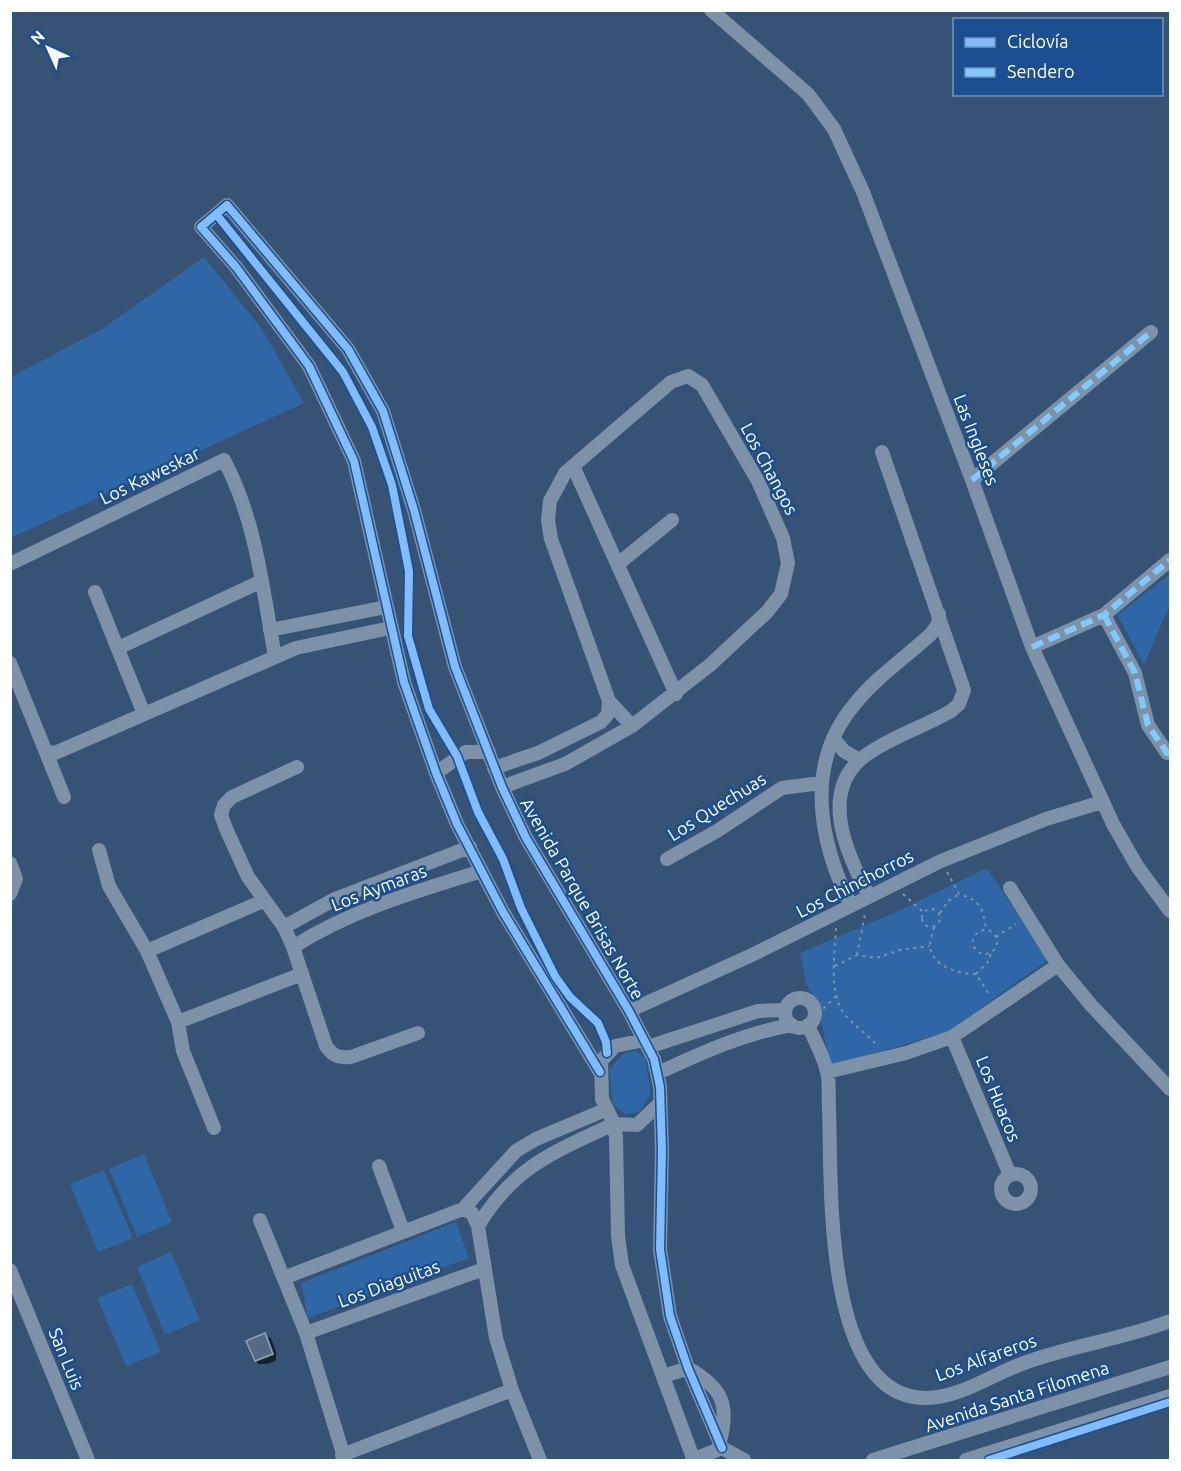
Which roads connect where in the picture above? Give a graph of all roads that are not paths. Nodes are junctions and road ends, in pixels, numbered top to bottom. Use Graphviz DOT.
graph roads {
  1 [pos="711,10"];
  2 [pos="1151,332"];
  3 [pos="882,452"];
  4 [pos="573,466"];
  5 [pos="972,480"];
  6 [pos="672,520"];
  7 [pos="1170,560"];
  8 [pos="10,564"];
  9 [pos="618,564"];
  10 [pos="262,581"];
  11 [pos="95,592"];
  12 [pos="386,607"];
  13 [pos="939,614"];
  14 [pos="1104,615"];
  15 [pos="390,628"];
  16 [pos="270,630"];
  17 [pos="922,643"];
  18 [pos="1032,647"];
  19 [pos="118,648"];
  20 [pos="952,651"];
  21 [pos="275,657"];
  22 [pos="10,663"];
  23 [pos="676,694"];
  24 [pos="609,701"];
  25 [pos="144,714"];
  26 [pos="632,726"];
  27 [pos="833,738"];
  28 [pos="46,752"];
  29 [pos="489,752"];
  30 [pos="1170,752"];
  31 [pos="859,760"];
  32 [pos="297,767"];
  33 [pos="494,768"];
  34 [pos="436,773"];
  35 [pos="821,783"];
  36 [pos="501,787"];
  37 [pos="63,797"];
  38 [pos="1102,802"];
  39 [pos="470,847"];
  40 [pos="99,850"];
  41 [pos="667,859"];
  42 [pos="10,863"];
  43 [pos="482,872"];
  44 [pos="1010,888"];
  45 [pos="10,894"];
  46 [pos="869,897"];
  47 [pos="263,900"];
  48 [pos="851,906"];
  49 [pos="1170,911"];
  50 [pos="284,927"];
  51 [pos="293,947"];
  52 [pos="147,951"];
  53 [pos="1058,965"];
  54 [pos="303,974"];
  55 [pos="785,1010"];
  56 [pos="629,1011"];
  57 [pos="178,1022"];
  58 [pos="811,1022"];
  59 [pos="792,1025"];
  60 [pos="418,1033"];
  61 [pos="952,1037"];
  62 [pos="646,1044"];
  63 [pos="600,1071"];
  64 [pos="828,1072"];
  65 [pos="658,1073"];
  66 [pos="1170,1089"];
  67 [pos="659,1104"];
  68 [pos="605,1110"];
  69 [pos="614,1124"];
  70 [pos="214,1128"];
  71 [pos="379,1166"];
  72 [pos="1010,1176"];
  73 [pos="463,1209"];
  74 [pos="260,1220"];
  75 [pos="478,1226"];
  76 [pos="403,1231"];
  77 [pos="484,1269"];
  78 [pos="10,1270"];
  79 [pos="285,1277"];
  80 [pos="1170,1321"];
  81 [pos="306,1333"];
  82 [pos="1170,1367"];
  83 [pos="688,1368"];
  84 [pos="664,1376"];
  85 [pos="512,1390"];
  86 [pos="1170,1396"];
  87 [pos="721,1445"];
  88 [pos="900,1457"];
  89 [pos="343,1458"];
  90 [pos="692,1459"];
  91 [pos="88,1461"];
  92 [pos="540,1461"];
  93 [pos="744,1461"];
  94 [pos="873,1461"];
  95 [pos="966,1461"];
  1 -- 5 [label="street, Las Ingleses"];
  2 -- 5 [label="street"];
  3 -- 13 [label="street"];
  4 -- 9 [label="street"];
  4 -- 23 [label="street, Los Changos"];
  4 -- 24 [label="street, Los Changos"];
  5 -- 18 [label="street, Las Ingleses"];
  6 -- 9 [label="street"];
  7 -- 14 [label="street"];
  8 -- 10 [label="street, Los Kaweskar"];
  9 -- 23 [label="street"];
  10 -- 16 [label="street, Los Kaweskar"];
  10 -- 19 [label="street"];
  11 -- 19 [label="street"];
  12 -- 15 [label="street"];
  12 -- 16 [label="street"];
  12 -- 29 [label="street, Avenida Parque Brisas Norte"];
  13 -- 17 [label="street"];
  13 -- 20 [label="street"];
  14 -- 18 [label="street"];
  14 -- 30 [label="street"];
  15 -- 21 [label="street"];
  15 -- 34 [label="street"];
  16 -- 21 [label="street, Los Kaweskar"];
  17 -- 20 [label="street"];
  17 -- 27 [label="street"];
  18 -- 38 [label="street, Las Ingleses"];
  19 -- 25 [label="street"];
  20 -- 31 [label="street"];
  21 -- 25 [label="street"];
  22 -- 28 [label="street"];
  23 -- 26 [label="street, Los Changos"];
  24 -- 26 [label="street, Los Changos"];
  24 -- 33 [label="street"];
  25 -- 28 [label="street"];
  26 -- 36 [label="street, Los Changos"];
  27 -- 31 [label="street"];
  27 -- 35 [label="street"];
  28 -- 37 [label="street"];
  29 -- 33 [label="street, Avenida Parque Brisas Norte"];
  29 -- 34 [label="street"];
  31 -- 46 [label="street"];
  32 -- 47 [label="street"];
  33 -- 36 [label="street, Avenida Parque Brisas Norte"];
  34 -- 39 [label="street"];
  35 -- 41 [label="street, Los Quechuas"];
  35 -- 48 [label="street"];
  36 -- 56 [label="street, Avenida Parque Brisas Norte"];
  38 -- 46 [label="street, Los Chinchorros"];
  38 -- 49 [label="street, Las Ingleses"];
  39 -- 43 [label="street"];
  39 -- 50 [label="street, Los Aymaras"];
  40 -- 52 [label="street"];
  42 -- 45 [label="street"];
  43 -- 51 [label="street, Los Aymaras"];
  43 -- 63 [label="street"];
  44 -- 53 [label="street"];
  46 -- 48 [label="street, Los Chinchorros"];
  47 -- 50 [label="street"];
  47 -- 52 [label="street"];
  48 -- 56 [label="street, Los Chinchorros"];
  50 -- 51 [label="street"];
  51 -- 54 [label="street"];
  52 -- 57 [label="street"];
  53 -- 61 [label="street"];
  53 -- 66 [label="street"];
  54 -- 57 [label="street"];
  54 -- 60 [label="street"];
  55 -- 58 [label="street"];
  55 -- 59 [label="street"];
  55 -- 62 [label="street"];
  56 -- 62 [label="street, Avenida Parque Brisas Norte"];
  57 -- 70 [label="street"];
  58 -- 59 [label="street"];
  58 -- 64 [label="street, Los Alfareros"];
  59 -- 65 [label="street"];
  61 -- 64 [label="street"];
  61 -- 72 [label="street, Los Huacos"];
  62 -- 63 [label="street"];
  62 -- 65 [label="street, Avenida Parque Brisas Norte"];
  63 -- 68 [label="street"];
  64 -- 80 [label="street, Los Alfareros"];
  65 -- 67 [label="street, Avenida Parque Brisas Norte"];
  67 -- 69 [label="street"];
  67 -- 83 [label="street, Avenida Parque Brisas Norte"];
  68 -- 69 [label="street"];
  68 -- 73 [label="street"];
  69 -- 75 [label="street"];
  69 -- 84 [label="street"];
  71 -- 76 [label="street"];
  73 -- 75 [label="street"];
  73 -- 76 [label="street"];
  74 -- 79 [label="street"];
  75 -- 77 [label="street"];
  76 -- 79 [label="street"];
  77 -- 81 [label="street, Los Diaguitas"];
  77 -- 85 [label="street"];
  78 -- 91 [label="street, San Luis"];
  79 -- 81 [label="street"];
  81 -- 89 [label="street"];
  82 -- 88 [label="street, Avenida Santa Filomena"];
  83 -- 84 [label="street"];
  83 -- 87 [label="street, Avenida Parque Brisas Norte"];
  84 -- 90 [label="street"];
  85 -- 89 [label="street"];
  85 -- 92 [label="street"];
  86 -- 95 [label="street"];
  87 -- 90 [label="street"];
  87 -- 93 [label="street"];
  88 -- 94 [label="street, Avenida Santa Filomena"];
}
